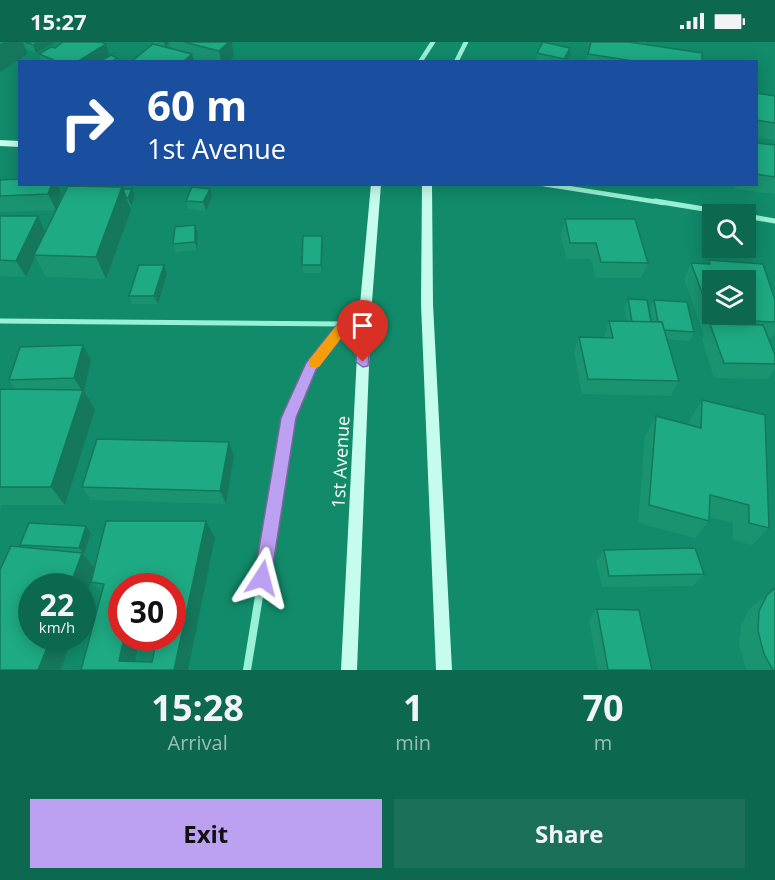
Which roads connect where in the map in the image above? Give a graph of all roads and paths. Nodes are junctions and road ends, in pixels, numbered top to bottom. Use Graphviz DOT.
graph roads {
  1 [pos="433,42"];
  2 [pos="466,42"];
  3 [pos="421,60"];
  4 [pos="457,60"];
  5 [pos="0,143"];
  6 [pos="18,144"];
  7 [pos="376,186"];
  8 [pos="427,186"];
  9 [pos="556,186"];
  10 [pos="702,209"];
  11 [pos="756,218"];
  12 [pos="775,221"];
  13 [pos="365,315"];
  14 [pos="0,321"];
  15 [pos="344,324"];
  16 [pos="247,670"];
  17 [pos="349,670"];
  18 [pos="444,670"];
  1 -- 3 [label="street"];
  2 -- 4 [label="street"];
  5 -- 6 [label="main road"];
  7 -- 13 [label="main road, 1st Avenue"];
  8 -- 18 [label="main road"];
  9 -- 10 [label="street"];
  11 -- 12 [label="street"];
  13 -- 15 [label="street"];
  13 -- 17 [label="main road, 1st Avenue"];
  14 -- 15 [label="street"];
  15 -- 16 [label="street"];
}
